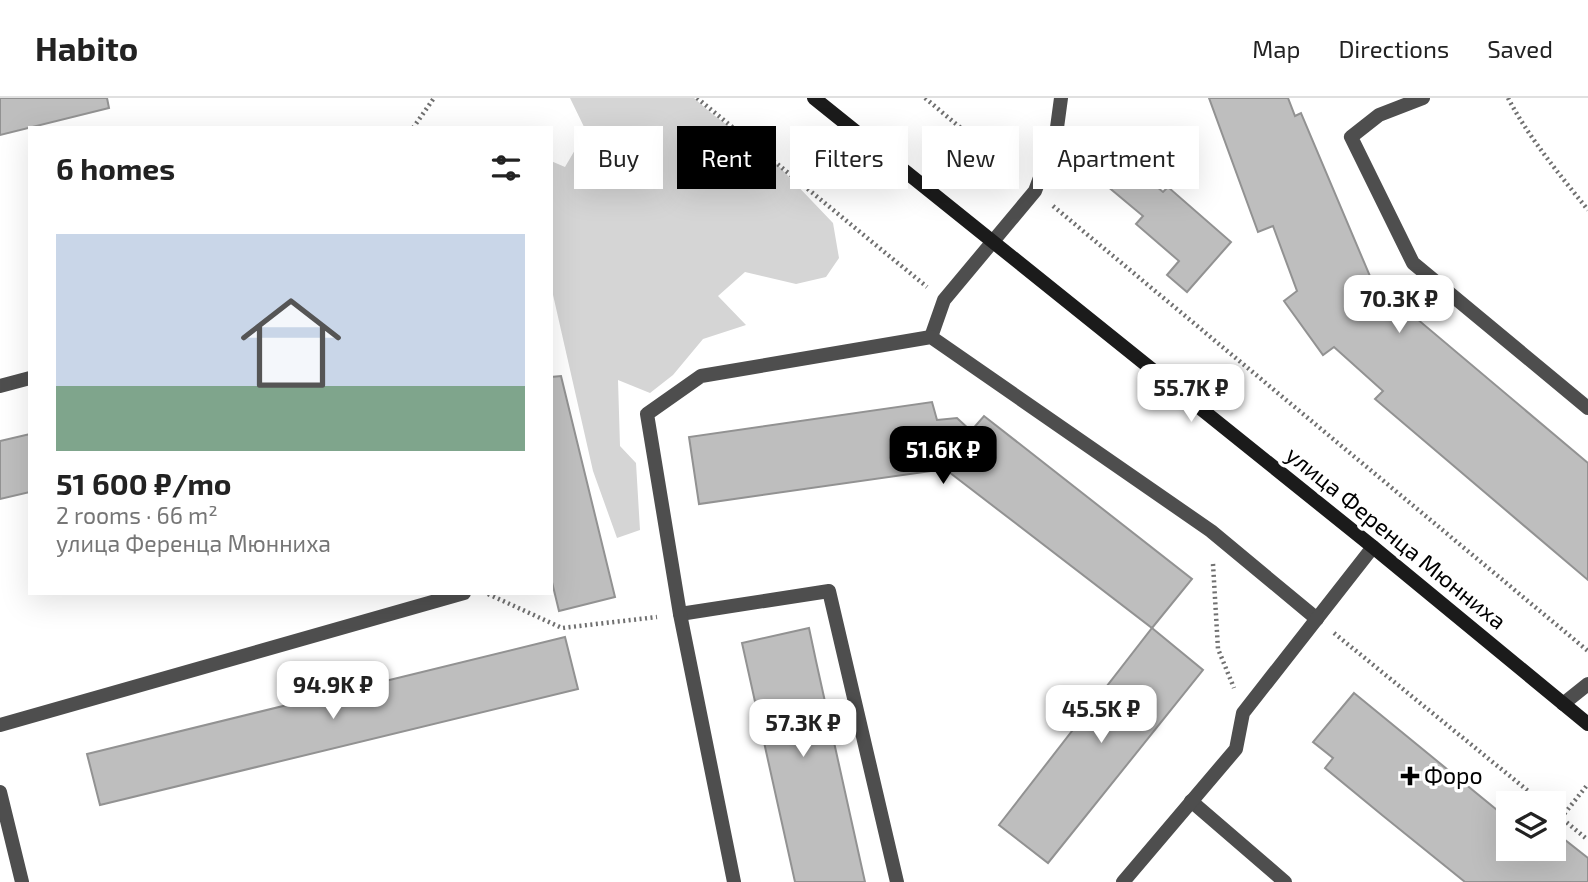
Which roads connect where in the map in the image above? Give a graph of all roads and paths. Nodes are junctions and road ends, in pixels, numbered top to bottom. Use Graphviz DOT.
graph roads {
  1 [pos="434,98"];
  2 [pos="697,98"];
  3 [pos="814,98"];
  4 [pos="925,98"];
  5 [pos="1061,98"];
  6 [pos="1423,98"];
  7 [pos="1508,98"];
  8 [pos="414,126"];
  9 [pos="1035,191"];
  10 [pos="1588,210"];
  11 [pos="993,242"];
  12 [pos="944,300"];
  13 [pos="931,337"];
  14 [pos="28,379"];
  15 [pos="0,386"];
  16 [pos="1588,408"];
  17 [pos="1211,531"];
  18 [pos="1373,547"];
  19 [pos="457,595"];
  20 [pos="491,595"];
  21 [pos="680,614"];
  22 [pos="1317,619"];
  23 [pos="1588,650"];
  24 [pos="1588,684"];
  25 [pos="1563,704"];
  26 [pos="1244,713"];
  27 [pos="1588,724"];
  28 [pos="0,725"];
  29 [pos="1588,784"];
  30 [pos="1528,791"];
  31 [pos="0,792"];
  32 [pos="1191,801"];
  33 [pos="1566,812"];
  34 [pos="1566,822"];
  35 [pos="1588,840"];
  36 [pos="22,882"];
  37 [pos="734,882"];
  38 [pos="897,882"];
  39 [pos="1124,882"];
  40 [pos="1285,882"];
  1 -- 8 [label="path"];
  2 -- 12 [label="path"];
  3 -- 11 [label="street, улица Ференца Мюнниха"];
  4 -- 9 [label="path"];
  5 -- 9 [label="lane"];
  6 -- 16 [label="lane"];
  7 -- 10 [label="path"];
  9 -- 11 [label="lane"];
  9 -- 23 [label="path"];
  11 -- 12 [label="lane"];
  11 -- 18 [label="street, улица Ференца Мюнниха"];
  12 -- 13 [label="lane"];
  13 -- 17 [label="lane"];
  13 -- 21 [label="lane"];
  14 -- 15 [label="lane"];
  17 -- 22 [label="lane"];
  17 -- 26 [label="path"];
  18 -- 22 [label="lane"];
  18 -- 25 [label="street, улица Ференца Мюнниха"];
  19 -- 28 [label="lane"];
  20 -- 21 [label="path"];
  21 -- 37 [label="lane"];
  21 -- 38 [label="lane"];
  22 -- 26 [label="lane"];
  22 -- 30 [label="path"];
  24 -- 25 [label="lane"];
  25 -- 27 [label="street, улица Ференца Мюнниха"];
  26 -- 32 [label="lane"];
  29 -- 33 [label="path"];
  31 -- 36 [label="lane"];
  32 -- 39 [label="lane"];
  32 -- 40 [label="lane"];
  34 -- 35 [label="path"];
}
